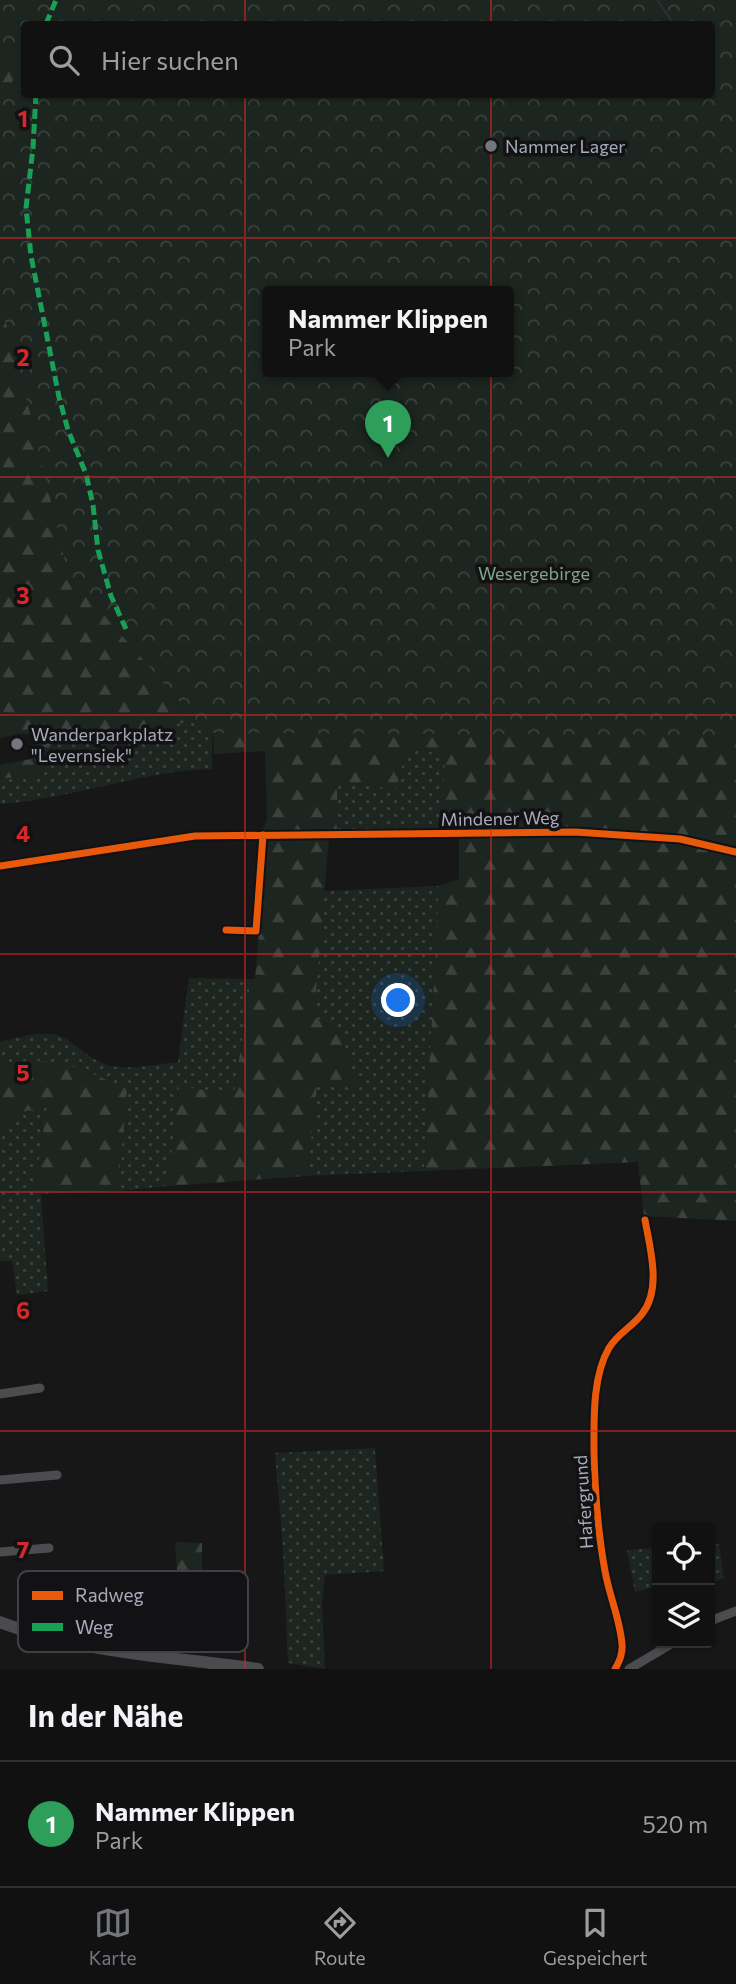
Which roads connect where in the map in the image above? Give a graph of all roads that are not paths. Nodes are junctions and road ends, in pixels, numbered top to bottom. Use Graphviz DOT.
graph roads {
  1 [pos="263,835"];
  2 [pos="736,852"];
  3 [pos="0,866"];
  4 [pos="226,930"];
  5 [pos="645,1220"];
  6 [pos="40,1388"];
  7 [pos="0,1394"];
  8 [pos="57,1475"];
  9 [pos="0,1480"];
  10 [pos="49,1548"];
  11 [pos="0,1552"];
  12 [pos="736,1611"];
  13 [pos="715,1619"];
  14 [pos="0,1622"];
  15 [pos="18,1628"];
  16 [pos="665,1648"];
  17 [pos="141,1652"];
  18 [pos="258,1669"];
  19 [pos="615,1669"];
  20 [pos="629,1669"];
  1 -- 2 [label="street, Mindener Weg"];
  1 -- 3 [label="street, Mindener Weg"];
  1 -- 4 [label="street"];
  5 -- 19 [label="street, Hafergrund"];
  6 -- 7 [label="street"];
  8 -- 9 [label="street"];
  10 -- 11 [label="street"];
  12 -- 13 [label="street"];
  14 -- 15 [label="main road"];
  16 -- 20 [label="street"];
  17 -- 18 [label="main road"];
}
